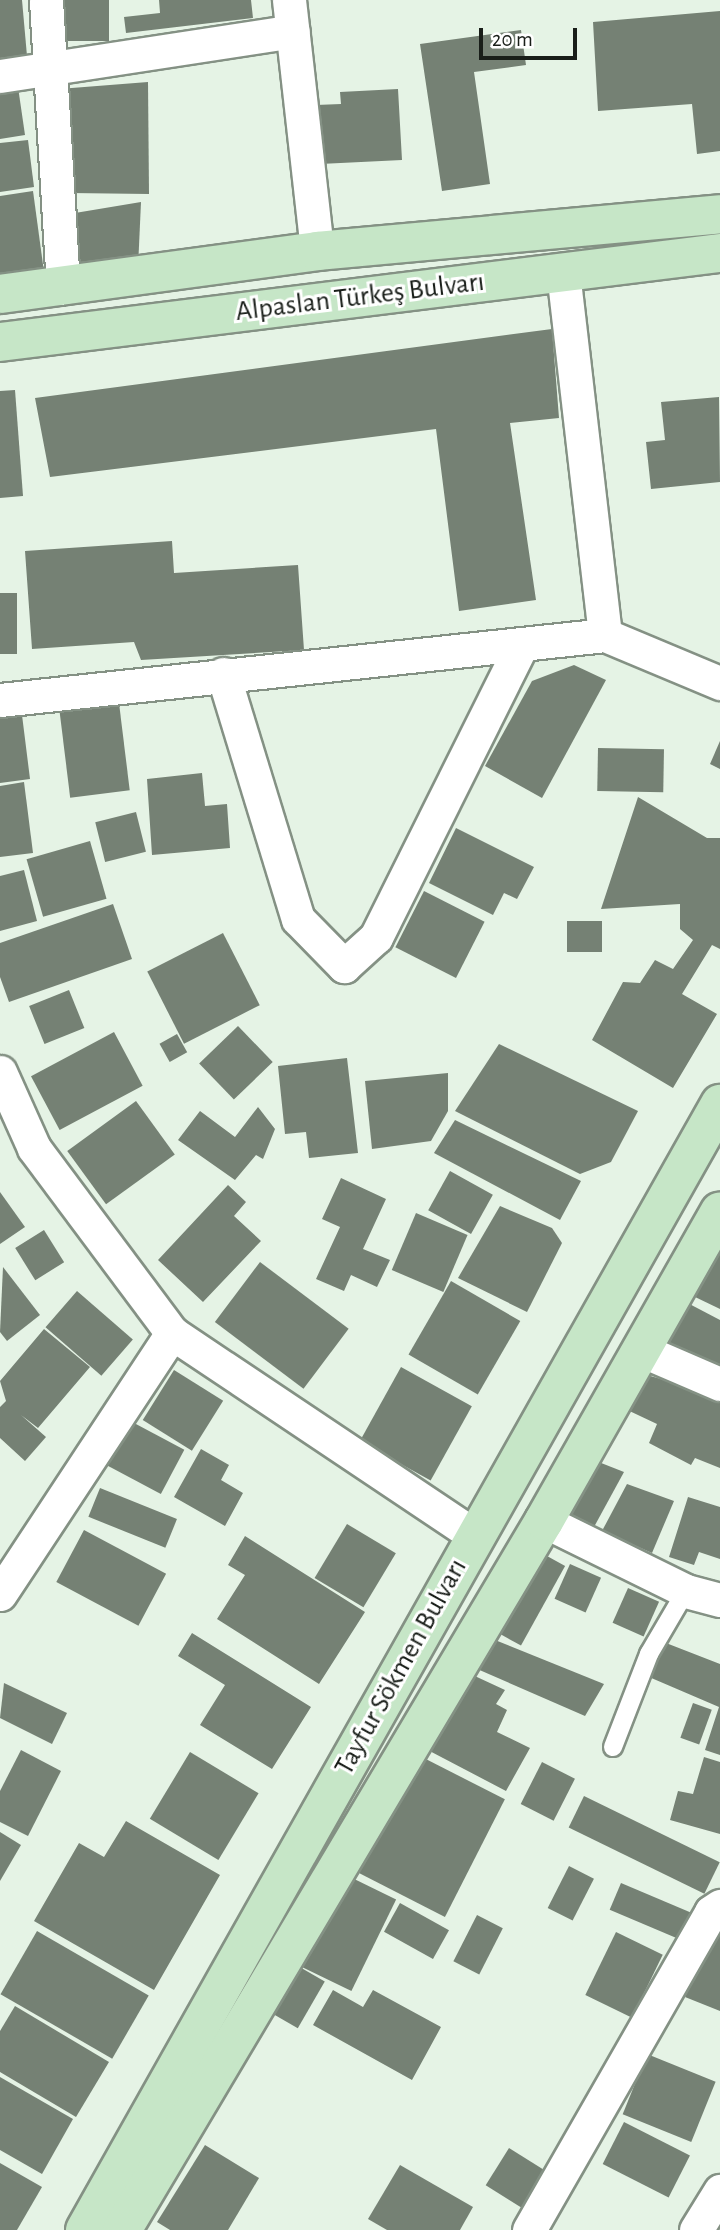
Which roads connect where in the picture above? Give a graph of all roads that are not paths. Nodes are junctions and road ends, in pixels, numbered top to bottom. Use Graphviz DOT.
graph roads {
  1 [pos="46,0"];
  2 [pos="291,15"];
  3 [pos="49,72"];
  4 [pos="0,76"];
  5 [pos="720,214"];
  6 [pos="317,251"];
  7 [pos="720,253"];
  8 [pos="563,272"];
  9 [pos="63,287"];
  10 [pos="0,294"];
  11 [pos="0,342"];
  12 [pos="605,635"];
  13 [pos="521,646"];
  14 [pos="223,674"];
  15 [pos="720,683"];
  16 [pos="0,700"];
  17 [pos="0,1072"];
  18 [pos="720,1104"];
  19 [pos="720,1211"];
  20 [pos="172,1333"];
  21 [pos="641,1350"];
  22 [pos="720,1384"];
  23 [pos="544,1521"];
  24 [pos="475,1536"];
  25 [pos="686,1591"];
  26 [pos="0,1594"];
  27 [pos="720,1600"];
  28 [pos="613,1747"];
  29 [pos="720,1906"];
  30 [pos="720,2192"];
  31 [pos="85,2230"];
  32 [pos="122,2230"];
  33 [pos="529,2230"];
  34 [pos="696,2230"];
  1 -- 3 [label="street"];
  2 -- 3 [label="street"];
  2 -- 6 [label="street"];
  3 -- 4 [label="street"];
  3 -- 9 [label="street"];
  5 -- 6 [label="main road, Alpaslan Türkeş Bulvarı"];
  6 -- 9 [label="main road, Alpaslan Türkeş Bulvarı"];
  7 -- 8 [label="main road, Alpaslan Türkeş Bulvarı"];
  8 -- 11 [label="main road, Alpaslan Türkeş Bulvarı"];
  8 -- 12 [label="street"];
  9 -- 10 [label="main road, Alpaslan Türkeş Bulvarı"];
  12 -- 13 [label="street"];
  12 -- 15 [label="street"];
  13 -- 14 [label="street"];
  13 -- 14 [label="street"];
  14 -- 16 [label="street"];
  17 -- 20 [label="street"];
  18 -- 24 [label="main road, Tayfur Sökmen Bulvarı"];
  19 -- 21 [label="main road, Tayfur Sökmen Bulvarı"];
  20 -- 24 [label="street"];
  20 -- 26 [label="street"];
  21 -- 22 [label="street"];
  21 -- 23 [label="main road, Tayfur Sökmen Bulvarı"];
  23 -- 25 [label="street"];
  23 -- 32 [label="main road, Tayfur Sökmen Bulvarı"];
  24 -- 31 [label="main road, Tayfur Sökmen Bulvarı"];
  25 -- 27 [label="street"];
  25 -- 28 [label="lane"];
  29 -- 33 [label="street"];
  30 -- 34 [label="street"];
}
